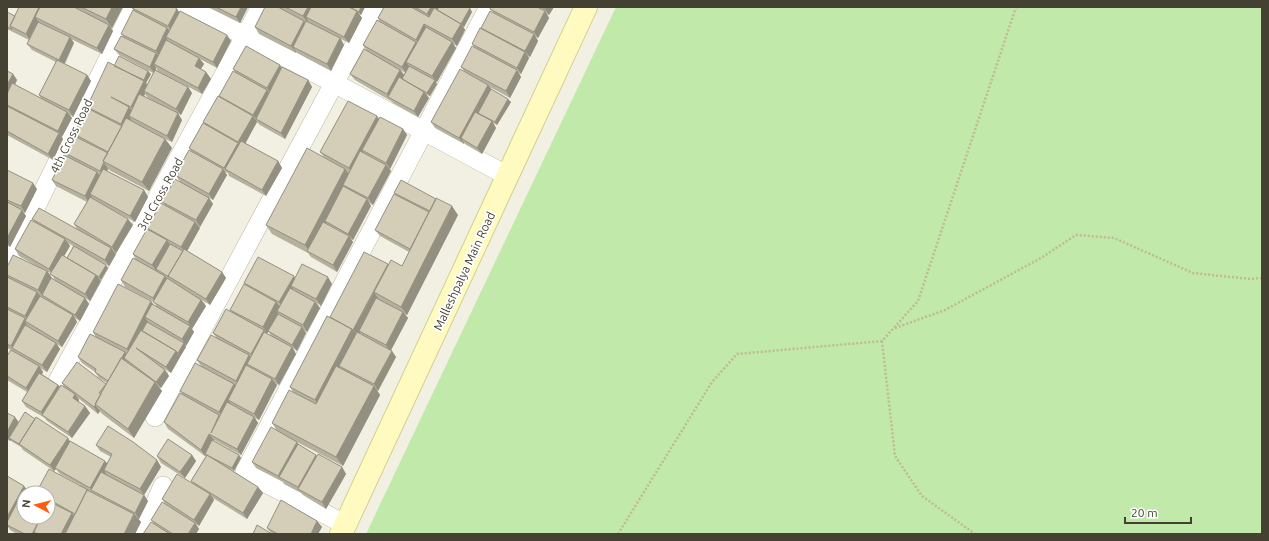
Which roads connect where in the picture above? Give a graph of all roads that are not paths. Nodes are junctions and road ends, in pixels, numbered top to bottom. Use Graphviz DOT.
graph roads {
  1 [pos="134,7"];
  2 [pos="186,7"];
  3 [pos="261,7"];
  4 [pos="375,7"];
  5 [pos="489,7"];
  6 [pos="586,7"];
  7 [pos="246,36"];
  8 [pos="334,84"];
  9 [pos="423,131"];
  10 [pos="508,176"];
  11 [pos="7,265"];
  12 [pos="58,381"];
  13 [pos="155,417"];
  14 [pos="163,486"];
  15 [pos="343,530"];
  16 [pos="142,534"];
  1 -- 11 [label="street, 4th Cross Road"];
  2 -- 7 [label="street"];
  3 -- 7 [label="street, 3rd Cross Road"];
  4 -- 8 [label="street"];
  5 -- 9 [label="street"];
  6 -- 10 [label="main road, Malleshpalya Main Road"];
  7 -- 8 [label="street"];
  7 -- 12 [label="street, 3rd Cross Road"];
  8 -- 9 [label="street"];
  8 -- 13 [label="street"];
  9 -- 10 [label="street"];
  9 -- 15 [label="street"];
  10 -- 15 [label="main road, Malleshpalya Main Road"];
  14 -- 16 [label="street"];
}
